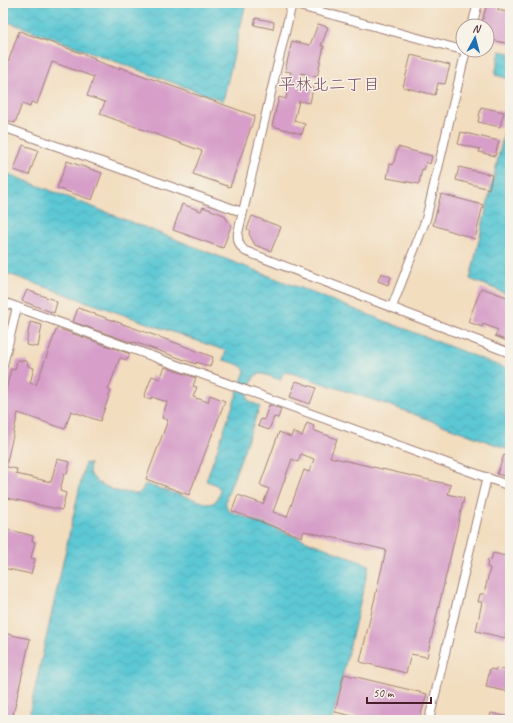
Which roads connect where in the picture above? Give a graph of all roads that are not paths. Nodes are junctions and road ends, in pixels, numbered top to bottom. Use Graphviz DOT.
graph roads {
  1 [pos="292,3"];
  2 [pos="478,3"];
  3 [pos="474,18"];
  4 [pos="455,47"];
  5 [pos="464,58"];
  6 [pos="3,127"];
  7 [pos="242,212"];
  8 [pos="3,302"];
  9 [pos="17,307"];
  10 [pos="392,307"];
  11 [pos="510,353"];
  12 [pos="3,365"];
  13 [pos="487,477"];
  14 [pos="510,486"];
  15 [pos="429,720"];
  1 -- 4 [label="street"];
  1 -- 7 [label="street"];
  2 -- 3 [label="street"];
  5 -- 10 [label="street"];
  6 -- 7 [label="street"];
  7 -- 10 [label="street"];
  8 -- 9 [label="street"];
  9 -- 12 [label="street"];
  9 -- 13 [label="street"];
  10 -- 11 [label="street"];
  13 -- 14 [label="street"];
  13 -- 15 [label="street"];
}
